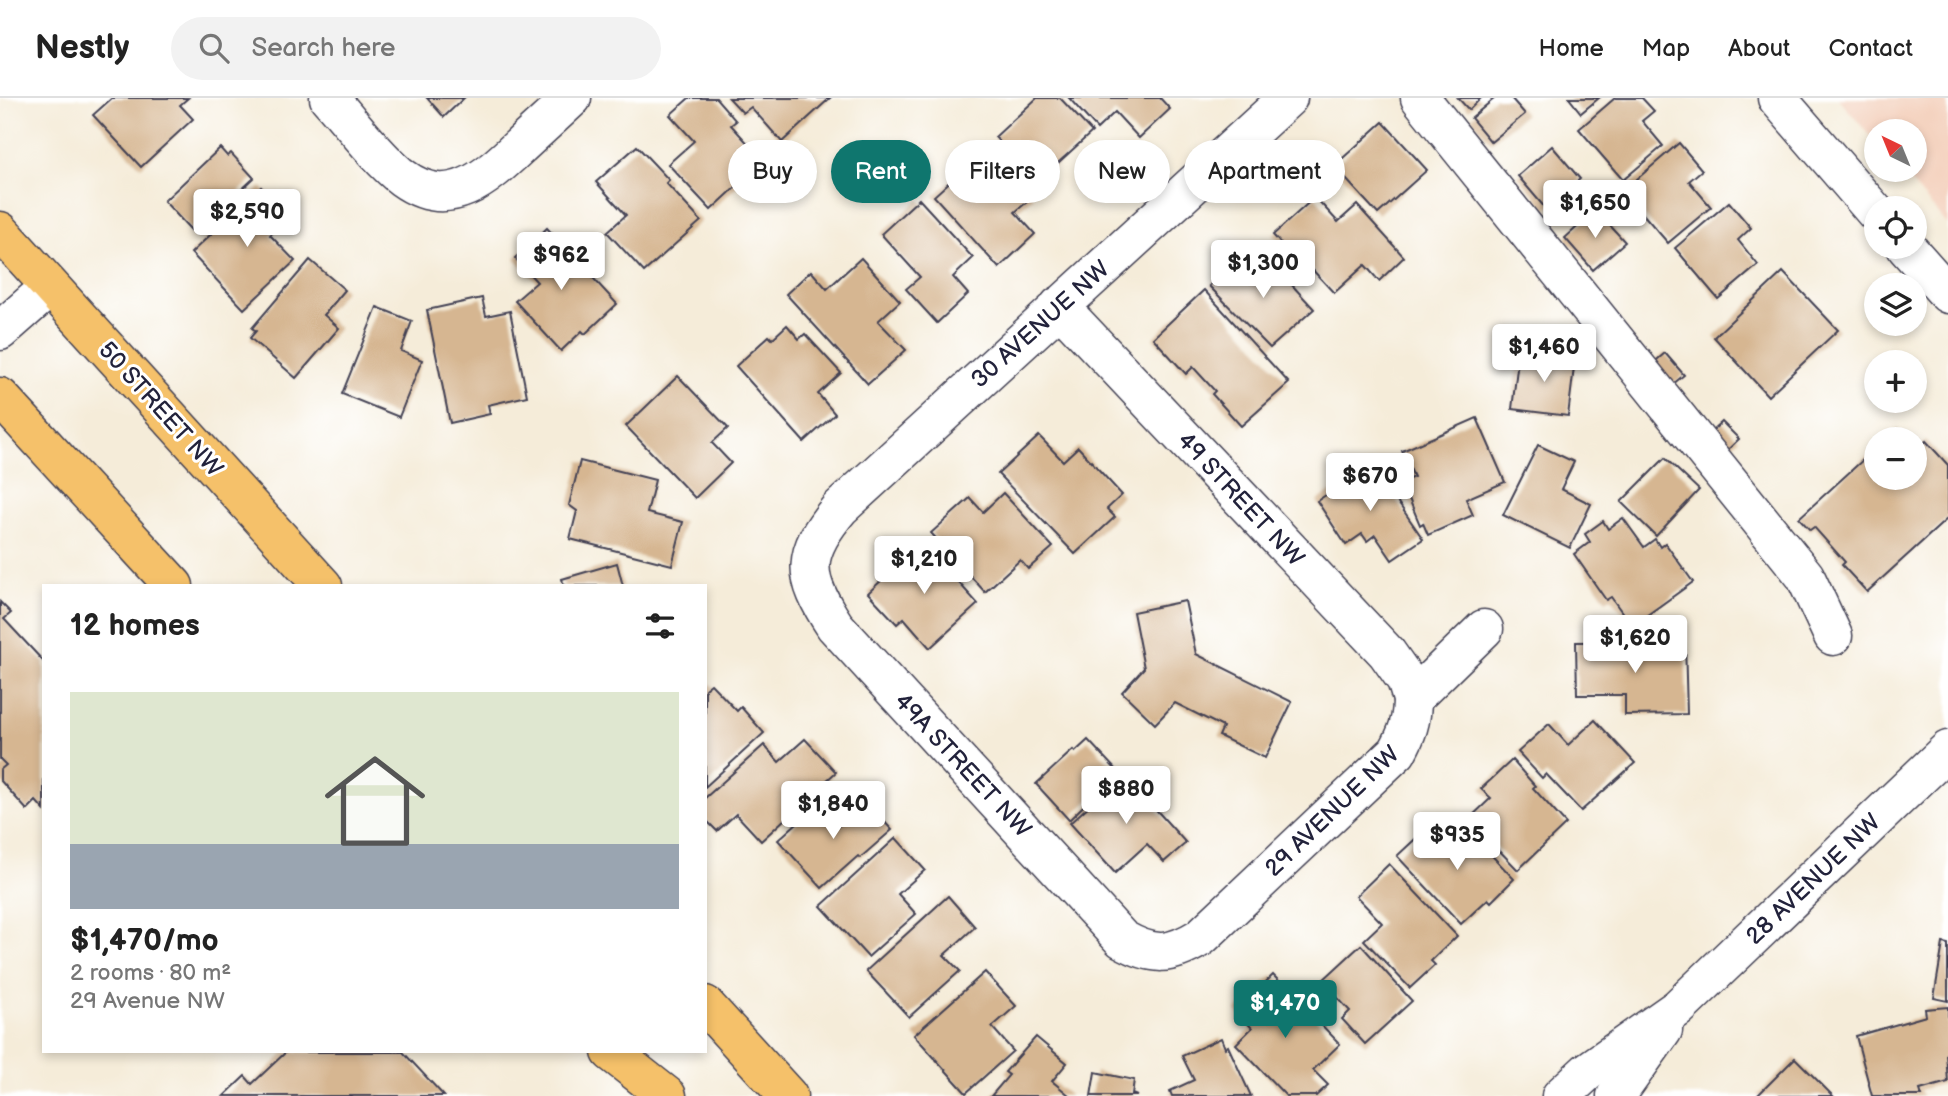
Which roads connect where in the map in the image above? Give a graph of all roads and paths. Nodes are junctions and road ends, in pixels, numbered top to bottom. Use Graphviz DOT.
graph roads {
  1 [pos="329,98"];
  2 [pos="572,98"];
  3 [pos="1288,98"];
  4 [pos="1420,98"];
  5 [pos="1777,98"];
  6 [pos="1864,199"];
  7 [pos="0,232"];
  8 [pos="1917,259"];
  9 [pos="50,287"];
  10 [pos="1948,294"];
  11 [pos="1059,306"];
  12 [pos="0,331"];
  13 [pos="0,397"];
  14 [pos="810,562"];
  15 [pos="172,584"];
  16 [pos="321,584"];
  17 [pos="1483,629"];
  18 [pos="1833,636"];
  19 [pos="1412,699"];
  20 [pos="1948,750"];
  21 [pos="1143,951"];
  22 [pos="707,1007"];
  23 [pos="1678,1008"];
  24 [pos="599,1053"];
  25 [pos="612,1053"];
  26 [pos="639,1096"];
  27 [pos="667,1096"];
  28 [pos="788,1096"];
  29 [pos="1560,1096"];
  30 [pos="1616,1096"];
  1 -- 2 [label="street"];
  3 -- 11 [label="street, 30 AVENUE NW"];
  4 -- 18 [label="street"];
  5 -- 6 [label="street"];
  7 -- 9 [label="main road, 50 STREET NW"];
  8 -- 10 [label="street"];
  9 -- 12 [label="street"];
  9 -- 16 [label="main road, 50 STREET NW"];
  11 -- 14 [label="street, 30 AVENUE NW"];
  11 -- 19 [label="street, 49 STREET NW"];
  13 -- 15 [label="main road"];
  14 -- 21 [label="street, 49A STREET NW"];
  17 -- 19 [label="street"];
  19 -- 21 [label="street, 29 AVENUE NW"];
  20 -- 23 [label="street, 28 AVENUE NW"];
  22 -- 28 [label="main road"];
  23 -- 29 [label="street, 28 AVENUE NW"];
  23 -- 30 [label="street, 28 AVENUE NW"];
  24 -- 26 [label="main road"];
  25 -- 27 [label="main road"];
}
